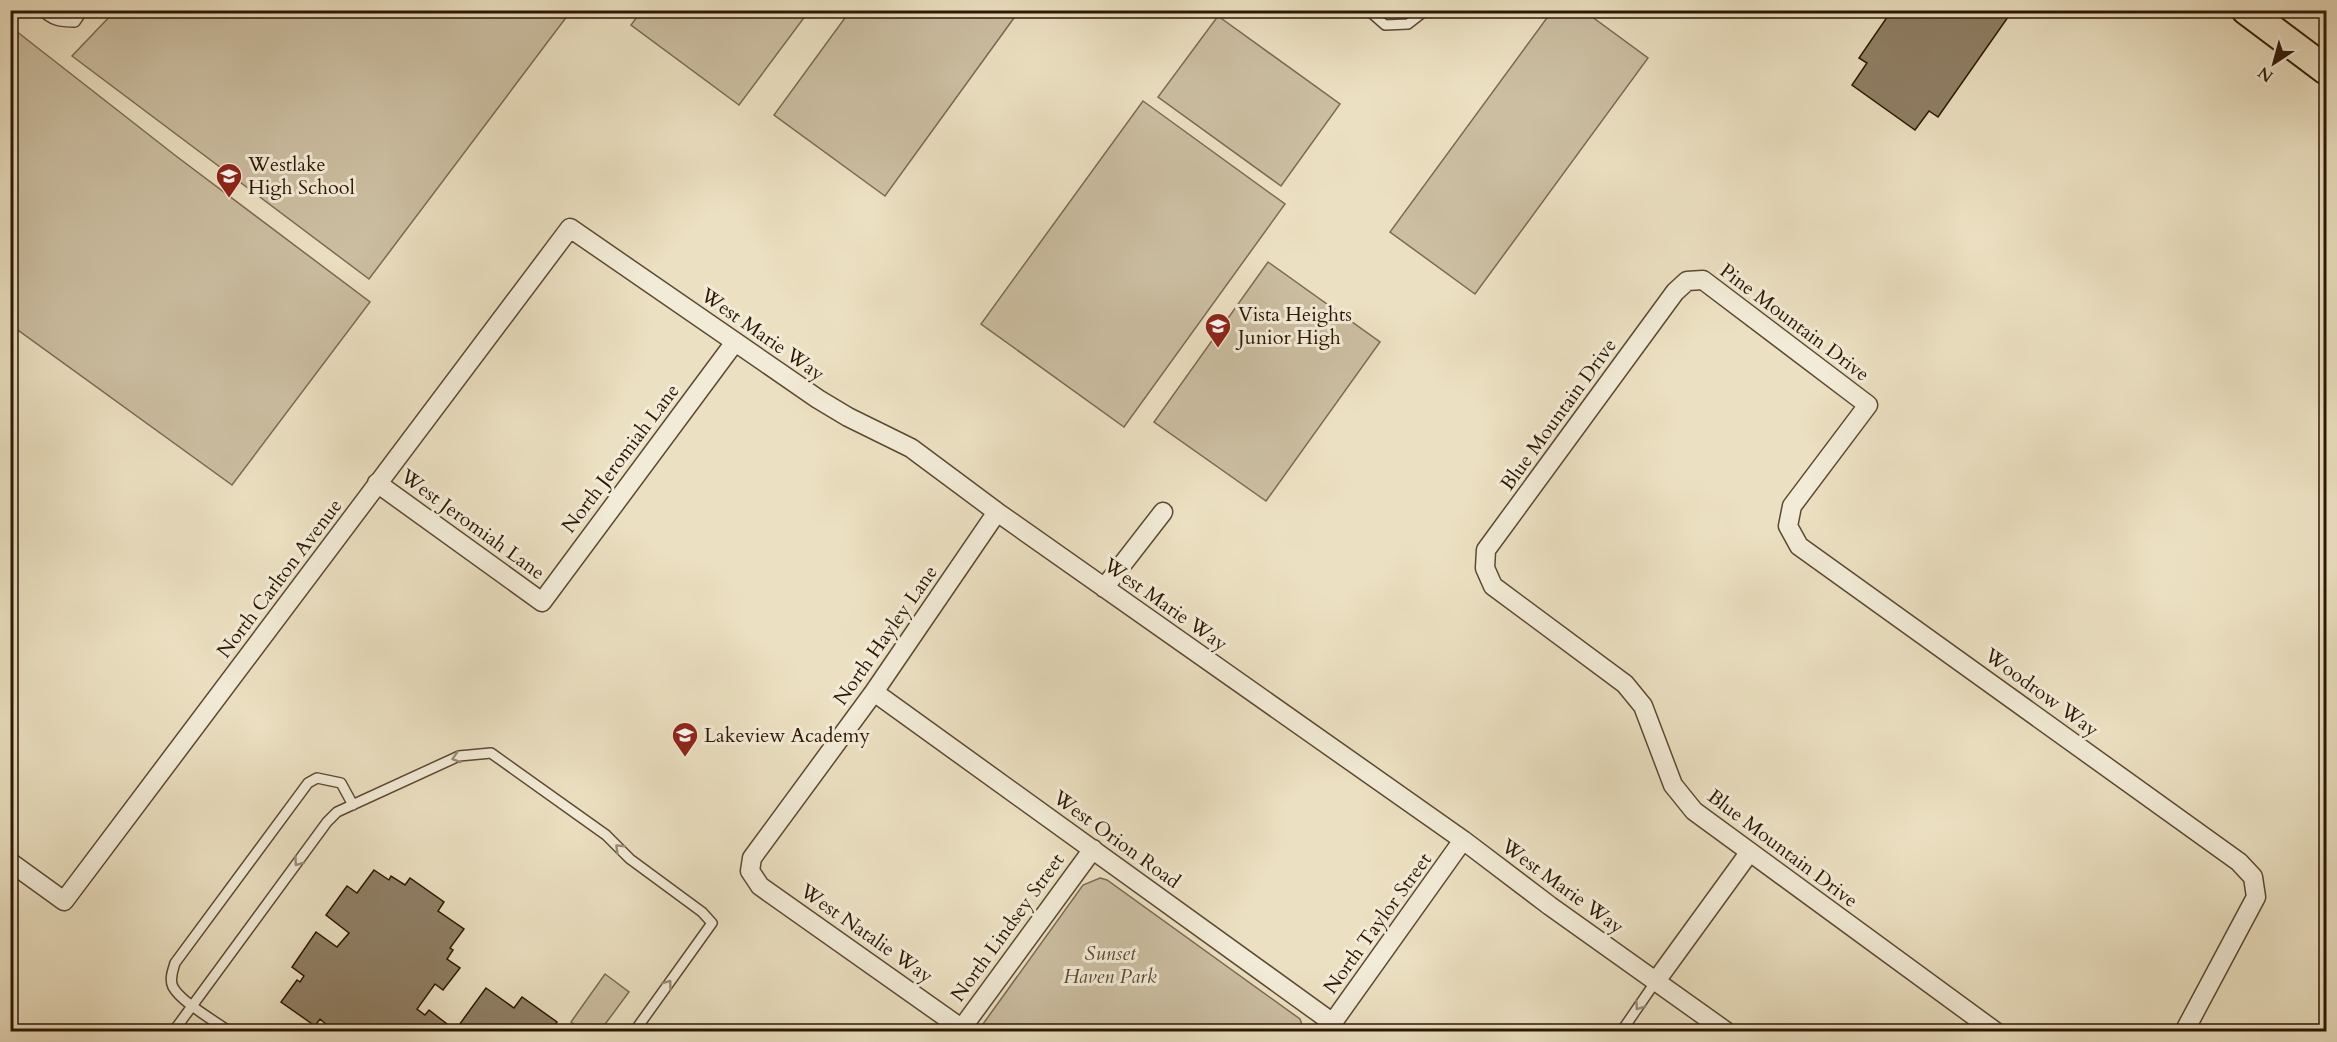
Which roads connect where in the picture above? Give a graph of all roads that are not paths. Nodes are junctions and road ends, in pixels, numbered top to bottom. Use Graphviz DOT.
graph roads {
  1 [pos="42,10"];
  2 [pos="83,10"];
  3 [pos="1368,10"];
  4 [pos="1426,10"];
  5 [pos="2246,10"];
  6 [pos="2326,69"];
  7 [pos="570,228"];
  8 [pos="1694,279"];
  9 [pos="735,342"];
  10 [pos="1868,405"];
  11 [pos="377,483"];
  12 [pos="997,512"];
  13 [pos="1163,512"];
  14 [pos="1104,588"];
  15 [pos="542,602"];
  16 [pos="874,692"];
  17 [pos="353,805"];
  18 [pos="1463,840"];
  19 [pos="1093,849"];
  20 [pos="1749,853"];
  21 [pos="10,862"];
  22 [pos="750,871"];
  23 [pos="1656,981"];
  24 [pos="192,1006"];
  25 [pos="1330,1027"];
  26 [pos="960,1030"];
  27 [pos="173,1032"];
  28 [pos="230,1032"];
  29 [pos="634,1032"];
  30 [pos="1621,1032"];
  31 [pos="1727,1032"];
  32 [pos="1996,1032"];
  33 [pos="2184,1032"];
  1 -- 2 [label="lane"];
  3 -- 4 [label="lane"];
  5 -- 6 [label="main road"];
  7 -- 9 [label="street, West Marie Way"];
  7 -- 11 [label="street, North Carlton Avenue"];
  8 -- 10 [label="street, Pine Mountain Drive"];
  8 -- 20 [label="street, Blue Mountain Drive"];
  9 -- 12 [label="street, West Marie Way"];
  9 -- 15 [label="street, North Jeromiah Lane"];
  10 -- 33 [label="street, Woodrow Way"];
  11 -- 15 [label="street, West Jeromiah Lane"];
  11 -- 21 [label="street, North Carlton Avenue"];
  12 -- 14 [label="street, West Marie Way"];
  12 -- 16 [label="street, North Hayley Lane"];
  13 -- 14 [label="street"];
  14 -- 18 [label="street, West Marie Way"];
  16 -- 19 [label="street, West Orion Road"];
  16 -- 22 [label="street, North Hayley Lane"];
  17 -- 24 [label="lane, one-way"];
  17 -- 24 [label="lane"];
  29 -- 17 [label="lane, one-way"];
  18 -- 23 [label="street, West Marie Way"];
  18 -- 25 [label="street, North Taylor Street"];
  19 -- 25 [label="street, West Orion Road"];
  19 -- 26 [label="street, North Lindsey Street"];
  20 -- 23 [label="street"];
  20 -- 32 [label="street, Blue Mountain Drive"];
  22 -- 26 [label="street, West Natalie Way"];
  23 -- 30 [label="lane, one-way"];
  23 -- 31 [label="street, West Marie Way"];
  24 -- 27 [label="lane"];
  24 -- 28 [label="lane"];
}
